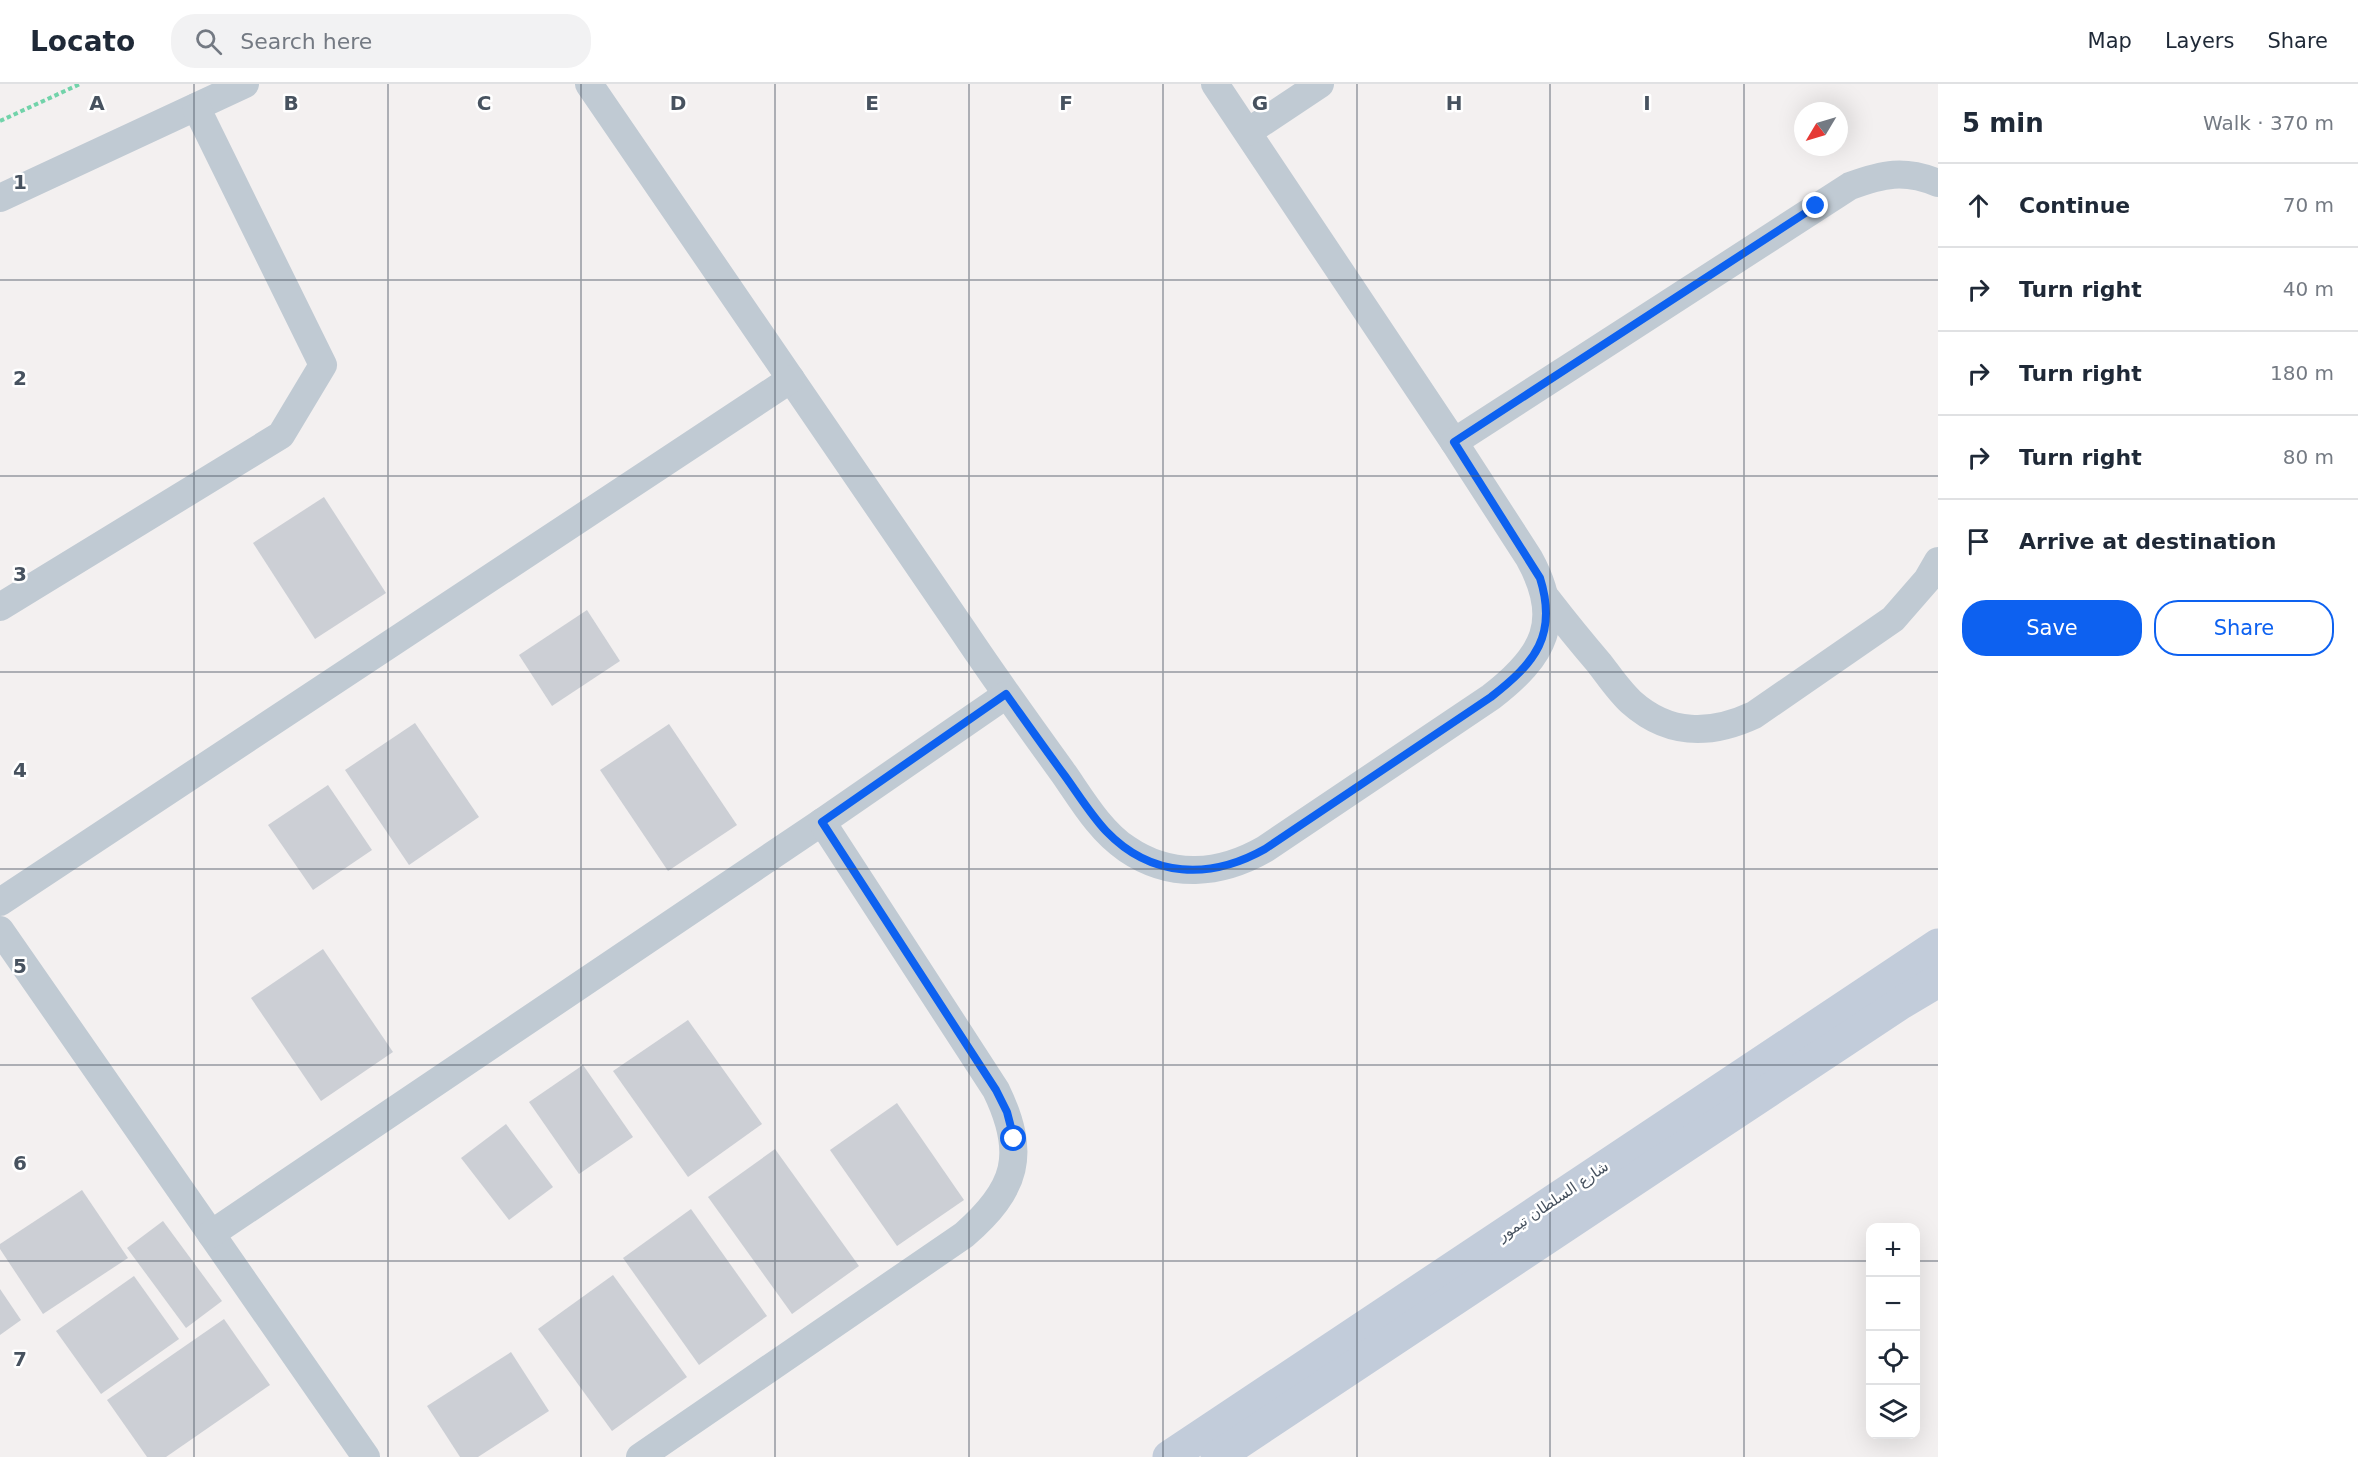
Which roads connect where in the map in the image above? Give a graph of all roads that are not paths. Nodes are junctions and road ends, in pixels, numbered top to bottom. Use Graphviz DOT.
graph roads {
  1 [pos="245,84"];
  2 [pos="589,84"];
  3 [pos="1215,84"];
  4 [pos="1320,84"];
  5 [pos="196,107"];
  6 [pos="1248,132"];
  7 [pos="1938,183"];
  8 [pos="0,198"];
  9 [pos="791,379"];
  10 [pos="1454,442"];
  11 [pos="1938,561"];
  12 [pos="1547,599"];
  13 [pos="0,607"];
  14 [pos="1006,694"];
  15 [pos="822,822"];
  16 [pos="0,902"];
  17 [pos="0,930"];
  18 [pos="1938,945"];
  19 [pos="1938,981"];
  20 [pos="211,1234"];
  21 [pos="366,1457"];
  22 [pos="640,1457"];
  23 [pos="1169,1457"];
  24 [pos="1217,1457"];
  1 -- 5 [label="street"];
  2 -- 9 [label="street"];
  3 -- 6 [label="street"];
  4 -- 6 [label="street"];
  5 -- 8 [label="street"];
  5 -- 13 [label="street"];
  6 -- 10 [label="street"];
  7 -- 10 [label="street"];
  9 -- 14 [label="street"];
  9 -- 16 [label="street"];
  10 -- 12 [label="street"];
  11 -- 12 [label="street"];
  12 -- 14 [label="street"];
  14 -- 15 [label="street"];
  15 -- 20 [label="street"];
  15 -- 22 [label="street"];
  17 -- 20 [label="street"];
  18 -- 23 [label="main road, شارع السلطان تيمور"];
  19 -- 24 [label="main road, شارع السلطان تيمور"];
  20 -- 21 [label="street"];
}
